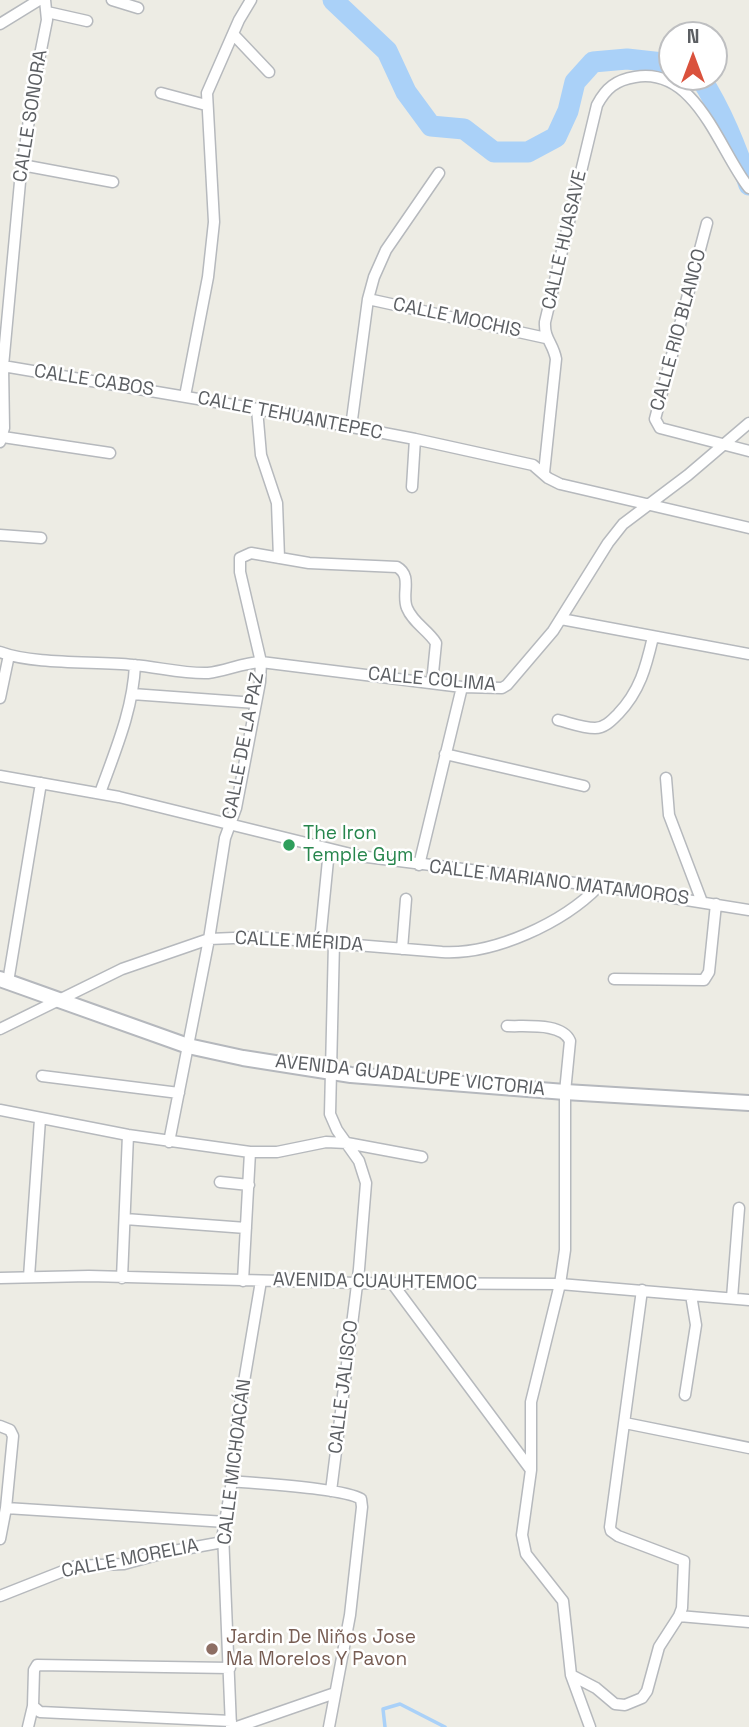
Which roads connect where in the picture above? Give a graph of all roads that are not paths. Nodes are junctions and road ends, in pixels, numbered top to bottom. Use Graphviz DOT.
graph roads {
  1 [pos="39,0"];
  2 [pos="45,0"];
  3 [pos="112,0"];
  4 [pos="251,0"];
  5 [pos="138,8"];
  6 [pos="47,12"];
  7 [pos="87,21"];
  8 [pos="0,24"];
  9 [pos="233,34"];
  10 [pos="269,72"];
  11 [pos="161,93"];
  12 [pos="206,105"];
  13 [pos="22,165"];
  14 [pos="439,173"];
  15 [pos="113,182"];
  16 [pos="749,188"];
  17 [pos="707,223"];
  18 [pos="368,299"];
  19 [pos="546,338"];
  20 [pos="3,366"];
  21 [pos="185,396"];
  22 [pos="1,398"];
  23 [pos="257,409"];
  24 [pos="749,422"];
  25 [pos="351,427"];
  26 [pos="1,439"];
  27 [pos="415,439"];
  28 [pos="723,445"];
  29 [pos="749,451"];
  30 [pos="110,453"];
  31 [pos="544,473"];
  32 [pos="412,487"];
  33 [pos="648,505"];
  34 [pos="749,528"];
  35 [pos="0,535"];
  36 [pos="41,538"];
  37 [pos="279,558"];
  38 [pos="561,619"];
  39 [pos="653,637"];
  40 [pos="4,654"];
  41 [pos="749,654"];
  42 [pos="261,663"];
  43 [pos="135,665"];
  44 [pos="432,683"];
  45 [pos="461,687"];
  46 [pos="132,694"];
  47 [pos="0,698"];
  48 [pos="256,703"];
  49 [pos="558,720"];
  50 [pos="445,754"];
  51 [pos="0,776"];
  52 [pos="666,778"];
  53 [pos="41,783"];
  54 [pos="584,786"];
  55 [pos="100,793"];
  56 [pos="230,825"];
  57 [pos="330,850"];
  58 [pos="419,865"];
  59 [pos="599,886"];
  60 [pos="406,899"];
  61 [pos="702,902"];
  62 [pos="716,904"];
  63 [pos="749,910"];
  64 [pos="209,939"];
  65 [pos="320,941"];
  66 [pos="334,942"];
  67 [pos="402,949"];
  68 [pos="614,979"];
  69 [pos="4,981"];
  70 [pos="58,999"];
  71 [pos="507,1026"];
  72 [pos="0,1029"];
  73 [pos="188,1046"];
  74 [pos="329,1072"];
  75 [pos="42,1076"];
  76 [pos="565,1092"];
  77 [pos="179,1093"];
  78 [pos="749,1103"];
  79 [pos="0,1110"];
  80 [pos="40,1119"];
  81 [pos="128,1135"];
  82 [pos="169,1142"];
  83 [pos="347,1143"];
  84 [pos="250,1152"];
  85 [pos="422,1157"];
  86 [pos="220,1182"];
  87 [pos="248,1185"];
  88 [pos="739,1208"];
  89 [pos="125,1219"];
  90 [pos="246,1228"];
  91 [pos="29,1277"];
  92 [pos="0,1278"];
  93 [pos="122,1278"];
  94 [pos="243,1280"];
  95 [pos="261,1281"];
  96 [pos="357,1283"];
  97 [pos="392,1283"];
  98 [pos="559,1284"];
  99 [pos="642,1290"];
  100 [pos="691,1294"];
  101 [pos="732,1298"];
  102 [pos="749,1300"];
  103 [pos="685,1395"];
  104 [pos="625,1423"];
  105 [pos="0,1426"];
  106 [pos="749,1448"];
  107 [pos="531,1470"];
  108 [pos="232,1481"];
  109 [pos="331,1492"];
  110 [pos="6,1508"];
  111 [pos="226,1522"];
  112 [pos="0,1539"];
  113 [pos="223,1542"];
  114 [pos="0,1596"];
  115 [pos="679,1616"];
  116 [pos="749,1622"];
  117 [pos="230,1668"];
  118 [pos="571,1675"];
  119 [pos="335,1693"];
  120 [pos="33,1706"];
  121 [pos="233,1725"];
  122 [pos="28,1727"];
  123 [pos="328,1727"];
  124 [pos="590,1727"];
  1 -- 8 [label="street"];
  2 -- 6 [label="street, CALLE SONORA"];
  3 -- 5 [label="street"];
  4 -- 9 [label="street, CALLE TEHUANTEPEC"];
  6 -- 7 [label="street"];
  6 -- 13 [label="street, CALLE SONORA"];
  9 -- 10 [label="street"];
  9 -- 12 [label="street, CALLE TEHUANTEPEC"];
  11 -- 12 [label="street"];
  12 -- 21 [label="street, CALLE TEHUANTEPEC"];
  13 -- 15 [label="street"];
  13 -- 20 [label="street, CALLE SONORA"];
  14 -- 18 [label="street"];
  16 -- 19 [label="street, CALLE HUASAVE"];
  17 -- 28 [label="street, CALLE RIO BLANCO"];
  18 -- 19 [label="street, CALLE MOCHIS"];
  18 -- 25 [label="street"];
  19 -- 31 [label="street, CALLE HUASAVE"];
  20 -- 21 [label="street, CALLE CABOS"];
  20 -- 22 [label="street, CALLE SONORA"];
  21 -- 23 [label="street, CALLE TEHUANTEPEC"];
  22 -- 26 [label="street, CALLE SONORA"];
  23 -- 25 [label="street, CALLE TEHUANTEPEC"];
  23 -- 37 [label="street"];
  24 -- 28 [label="street, CALLE COLIMA"];
  25 -- 27 [label="street, CALLE TEHUANTEPEC"];
  26 -- 30 [label="street"];
  27 -- 31 [label="street, CALLE TEHUANTEPEC"];
  27 -- 32 [label="street"];
  28 -- 29 [label="street, CALLE RIO BLANCO"];
  28 -- 33 [label="street, CALLE COLIMA"];
  31 -- 33 [label="street, CALLE TEHUANTEPEC"];
  33 -- 34 [label="street, CALLE TEHUANTEPEC"];
  33 -- 38 [label="street, CALLE COLIMA"];
  35 -- 36 [label="street"];
  37 -- 42 [label="street, CALLE DE LA PAZ"];
  37 -- 44 [label="street, CALLE DE LA PAZ"];
  38 -- 39 [label="street"];
  38 -- 45 [label="street, CALLE COLIMA"];
  39 -- 41 [label="street"];
  39 -- 49 [label="street"];
  40 -- 43 [label="street, CALLE COLIMA"];
  40 -- 47 [label="street"];
  42 -- 43 [label="street, CALLE COLIMA"];
  42 -- 44 [label="street, CALLE COLIMA"];
  42 -- 48 [label="street, CALLE DE LA PAZ"];
  43 -- 46 [label="street"];
  44 -- 45 [label="street, CALLE COLIMA"];
  45 -- 50 [label="street"];
  46 -- 48 [label="street"];
  46 -- 55 [label="street"];
  48 -- 56 [label="street, CALLE DE LA PAZ"];
  50 -- 54 [label="street"];
  50 -- 58 [label="street"];
  51 -- 53 [label="street, CALLE MARIANO MATAMOROS"];
  52 -- 61 [label="street"];
  53 -- 55 [label="street, CALLE MARIANO MATAMOROS"];
  53 -- 69 [label="street"];
  55 -- 56 [label="street, CALLE MARIANO MATAMOROS"];
  56 -- 57 [label="street, CALLE MARIANO MATAMOROS"];
  56 -- 64 [label="street, CALLE DE LA PAZ"];
  57 -- 58 [label="street, CALLE MARIANO MATAMOROS"];
  57 -- 65 [label="street"];
  58 -- 59 [label="street, CALLE MARIANO MATAMOROS"];
  59 -- 61 [label="street, CALLE MARIANO MATAMOROS"];
  59 -- 67 [label="street, CALLE MÉRIDA"];
  60 -- 67 [label="street"];
  61 -- 62 [label="street, CALLE MARIANO MATAMOROS"];
  62 -- 63 [label="street, CALLE MARIANO MATAMOROS"];
  62 -- 68 [label="street"];
  64 -- 65 [label="street, CALLE MÉRIDA"];
  64 -- 70 [label="street, CALLE MÉRIDA"];
  64 -- 73 [label="street, CALLE DE LA PAZ"];
  65 -- 66 [label="street, CALLE MÉRIDA"];
  66 -- 67 [label="street, CALLE MÉRIDA"];
  66 -- 74 [label="street, CALLE JALISCO"];
  69 -- 70 [label="main road, AVENIDA GUADALUPE VICTORIA"];
  70 -- 72 [label="street, CALLE MÉRIDA"];
  70 -- 73 [label="main road, AVENIDA GUADALUPE VICTORIA"];
  71 -- 76 [label="street"];
  73 -- 74 [label="main road, AVENIDA GUADALUPE VICTORIA"];
  73 -- 77 [label="street, CALLE DE LA PAZ"];
  74 -- 76 [label="main road, AVENIDA GUADALUPE VICTORIA"];
  74 -- 83 [label="street, CALLE JALISCO"];
  75 -- 77 [label="street"];
  76 -- 78 [label="main road, AVENIDA GUADALUPE VICTORIA"];
  76 -- 98 [label="street"];
  77 -- 82 [label="street, CALLE DE LA PAZ"];
  79 -- 80 [label="street"];
  80 -- 81 [label="street"];
  80 -- 91 [label="street"];
  81 -- 82 [label="street"];
  81 -- 89 [label="street"];
  82 -- 84 [label="street"];
  83 -- 84 [label="street"];
  83 -- 85 [label="street"];
  83 -- 96 [label="street, CALLE JALISCO"];
  84 -- 87 [label="street"];
  86 -- 87 [label="street"];
  87 -- 90 [label="street"];
  88 -- 101 [label="street"];
  89 -- 90 [label="street"];
  89 -- 93 [label="street"];
  90 -- 94 [label="street"];
  91 -- 92 [label="street, AVENIDA CUAUHTEMOC"];
  91 -- 93 [label="street, AVENIDA CUAUHTEMOC"];
  93 -- 94 [label="street, AVENIDA CUAUHTEMOC"];
  94 -- 95 [label="street, AVENIDA CUAUHTEMOC"];
  95 -- 96 [label="street, AVENIDA CUAUHTEMOC"];
  95 -- 108 [label="street, CALLE MICHOACÁN"];
  96 -- 97 [label="street, AVENIDA CUAUHTEMOC"];
  96 -- 109 [label="street, CALLE JALISCO"];
  97 -- 98 [label="street, AVENIDA CUAUHTEMOC"];
  97 -- 107 [label="street"];
  98 -- 99 [label="street, AVENIDA CUAUHTEMOC"];
  98 -- 107 [label="street"];
  99 -- 100 [label="street, AVENIDA CUAUHTEMOC"];
  99 -- 104 [label="street"];
  100 -- 101 [label="street, AVENIDA CUAUHTEMOC"];
  100 -- 103 [label="street"];
  101 -- 102 [label="street, AVENIDA CUAUHTEMOC"];
  104 -- 106 [label="street"];
  104 -- 115 [label="street"];
  105 -- 110 [label="street"];
  107 -- 118 [label="street"];
  108 -- 109 [label="street"];
  108 -- 111 [label="street, CALLE MICHOACÁN"];
  109 -- 119 [label="street"];
  110 -- 111 [label="street"];
  110 -- 112 [label="street"];
  111 -- 113 [label="street, CALLE MICHOACÁN"];
  113 -- 114 [label="street, CALLE MORELIA"];
  113 -- 117 [label="street, CALLE MICHOACÁN"];
  115 -- 116 [label="street"];
  115 -- 118 [label="street"];
  117 -- 120 [label="street"];
  117 -- 121 [label="street, CALLE MICHOACÁN"];
  118 -- 124 [label="street"];
  119 -- 121 [label="street"];
  119 -- 123 [label="street"];
  120 -- 121 [label="street"];
  120 -- 122 [label="street"];
}
